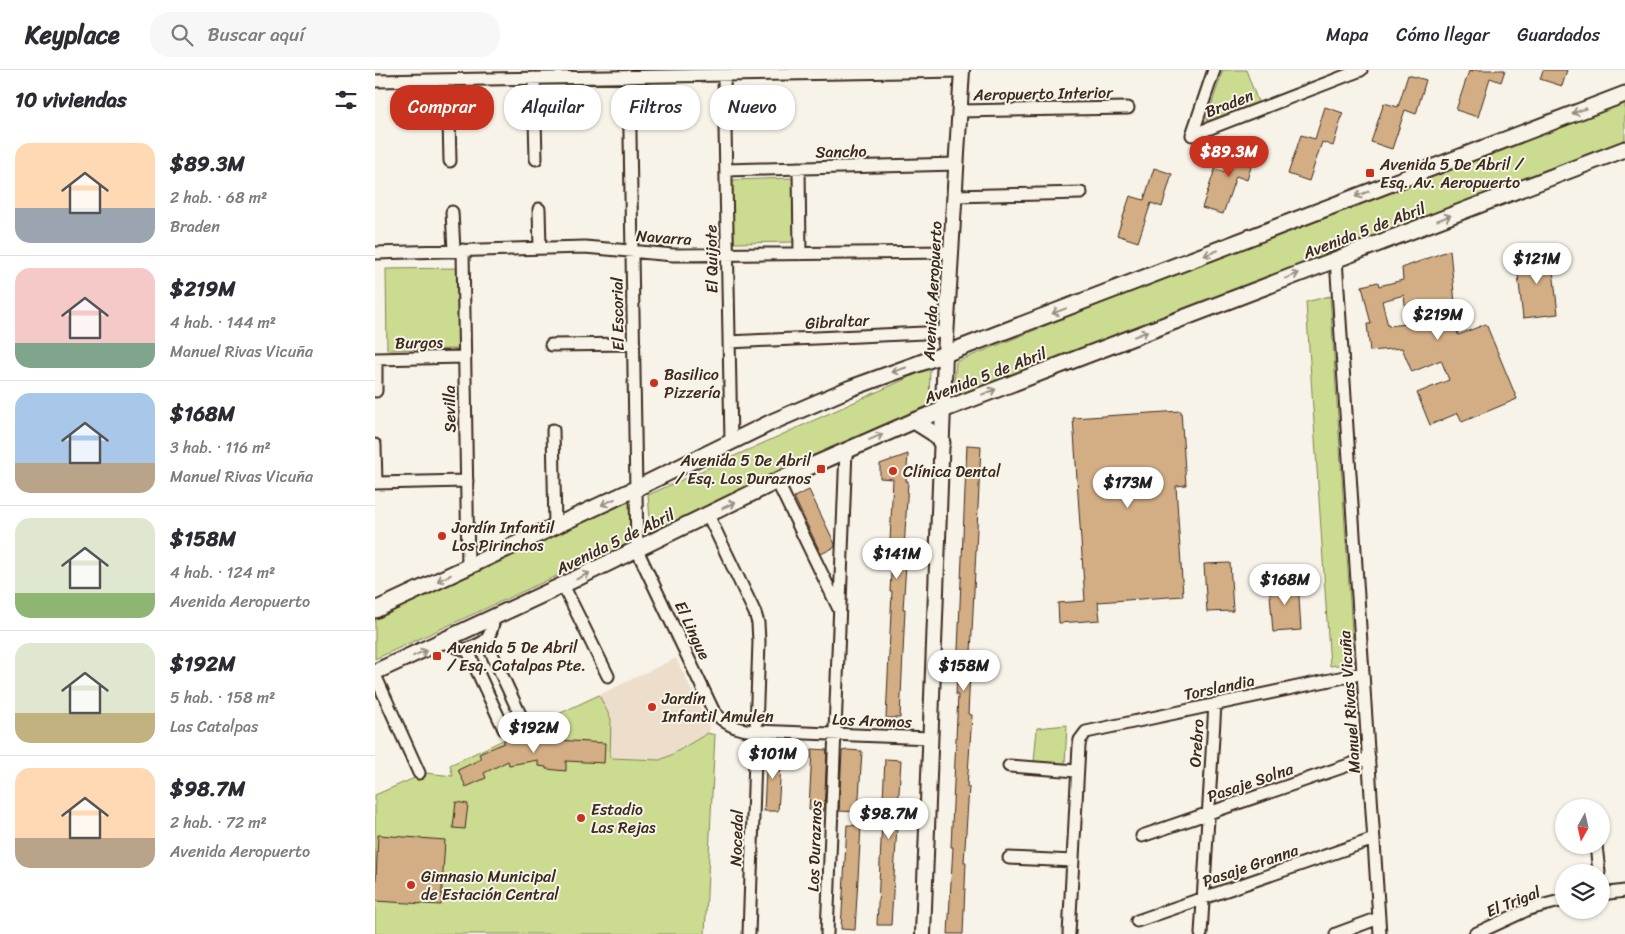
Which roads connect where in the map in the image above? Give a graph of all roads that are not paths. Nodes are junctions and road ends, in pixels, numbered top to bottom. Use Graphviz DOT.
graph roads {
  1 [pos="1214,70"];
  2 [pos="1361,70"];
  3 [pos="862,71"];
  4 [pos="962,71"];
  5 [pos="776,72"];
  6 [pos="689,73"];
  7 [pos="724,74"];
  8 [pos="432,75"];
  9 [pos="488,75"];
  10 [pos="629,76"];
  11 [pos="534,78"];
  12 [pos="448,80"];
  13 [pos="375,81"];
  14 [pos="1625,94"];
  15 [pos="1128,108"];
  16 [pos="960,111"];
  17 [pos="1625,149"];
  18 [pos="536,159"];
  19 [pos="450,162"];
  20 [pos="957,164"];
  21 [pos="799,168"];
  22 [pos="725,170"];
  23 [pos="1081,193"];
  24 [pos="955,196"];
  25 [pos="539,209"];
  26 [pos="452,212"];
  27 [pos="540,248"];
  28 [pos="458,250"];
  29 [pos="375,252"];
  30 [pos="632,252"];
  31 [pos="951,252"];
  32 [pos="801,254"];
  33 [pos="727,256"];
  34 [pos="1336,259"];
  35 [pos="946,332"];
  36 [pos="729,342"];
  37 [pos="634,344"];
  38 [pos="551,345"];
  39 [pos="945,354"];
  40 [pos="465,357"];
  41 [pos="375,359"];
  42 [pos="376,391"];
  43 [pos="943,409"];
  44 [pos="914,421"];
  45 [pos="553,430"];
  46 [pos="731,442"];
  47 [pos="942,443"];
  48 [pos="375,445"];
  49 [pos="846,450"];
  50 [pos="467,481"];
  51 [pos="777,481"];
  52 [pos="376,483"];
  53 [pos="637,488"];
  54 [pos="708,515"];
  55 [pos="555,526"];
  56 [pos="637,550"];
  57 [pos="468,567"];
  58 [pos="563,585"];
  59 [pos="375,610"];
  60 [pos="839,610"];
  61 [pos="494,618"];
  62 [pos="486,641"];
  63 [pos="443,642"];
  64 [pos="467,649"];
  65 [pos="1363,673"];
  66 [pos="375,674"];
  67 [pos="608,676"];
  68 [pos="1215,704"];
  69 [pos="723,722"];
  70 [pos="755,732"];
  71 [pos="835,735"];
  72 [pos="930,738"];
  73 [pos="1369,758"];
  74 [pos="1009,766"];
  75 [pos="1077,771"];
  76 [pos="419,773"];
  77 [pos="1208,814"];
  78 [pos="1142,836"];
  79 [pos="1374,839"];
  80 [pos="1009,858"];
  81 [pos="1073,861"];
  82 [pos="1625,891"];
  83 [pos="1610,893"];
  84 [pos="1203,899"];
  85 [pos="1555,902"];
  86 [pos="1379,918"];
  87 [pos="1137,921"];
  88 [pos="749,934"];
  89 [pos="827,934"];
  90 [pos="923,934"];
  91 [pos="1069,934"];
  92 [pos="1201,934"];
  93 [pos="1336,934"];
  94 [pos="1380,934"];
  95 [pos="1475,934"];
  1 -- 2 [label="street, Braden"];
  3 -- 4 [label="street"];
  3 -- 5 [label="street"];
  4 -- 16 [label="street, Avenida Aeropuerto"];
  5 -- 7 [label="street"];
  6 -- 7 [label="street"];
  6 -- 10 [label="street"];
  7 -- 22 [label="street, El Quijote"];
  8 -- 12 [label="street"];
  8 -- 13 [label="street"];
  9 -- 11 [label="street"];
  9 -- 12 [label="street"];
  10 -- 11 [label="street"];
  10 -- 30 [label="street, El Escorial"];
  11 -- 18 [label="street"];
  12 -- 19 [label="street"];
  14 -- 39 [label="main road, Avenida 5 de Abril, one-way"];
  15 -- 16 [label="street, Aeropuerto Interior"];
  16 -- 20 [label="street, Avenida Aeropuerto"];
  34 -- 17 [label="main road, Avenida 5 de Abril, one-way"];
  20 -- 21 [label="street, Sancho"];
  20 -- 24 [label="street, Avenida Aeropuerto"];
  21 -- 22 [label="street, Sancho"];
  21 -- 32 [label="street"];
  22 -- 33 [label="street, El Quijote"];
  23 -- 24 [label="street"];
  24 -- 31 [label="street, Avenida Aeropuerto"];
  25 -- 27 [label="street"];
  26 -- 28 [label="street, Sevilla"];
  27 -- 28 [label="street, Navarra"];
  27 -- 30 [label="street, Navarra"];
  28 -- 29 [label="street, Navarra"];
  28 -- 40 [label="street, Sevilla"];
  30 -- 33 [label="street, Navarra"];
  30 -- 37 [label="street, El Escorial"];
  31 -- 32 [label="street, Navarra"];
  31 -- 35 [label="street, Avenida Aeropuerto"];
  32 -- 33 [label="street, Navarra"];
  33 -- 36 [label="street, El Quijote"];
  43 -- 34 [label="main road, Avenida 5 de Abril, one-way"];
  34 -- 65 [label="street, Manuel Rivas Vicuña"];
  35 -- 36 [label="street, Gibraltar"];
  35 -- 39 [label="street, Avenida Aeropuerto"];
  36 -- 46 [label="street, El Quijote"];
  37 -- 38 [label="street"];
  37 -- 53 [label="street, El Escorial"];
  39 -- 43 [label="street, Avenida Aeropuerto"];
  39 -- 46 [label="main road, Avenida 5 de Abril, one-way"];
  40 -- 41 [label="street, Burgos"];
  40 -- 50 [label="street, Sevilla"];
  41 -- 42 [label="street"];
  43 -- 44 [label="main road, Avenida 5 de Abril"];
  43 -- 47 [label="street, Avenida Aeropuerto"];
  44 -- 47 [label="main road"];
  49 -- 44 [label="main road, Avenida 5 de Abril, one-way"];
  45 -- 55 [label="street"];
  46 -- 53 [label="main road, Avenida 5 de Abril"];
  47 -- 72 [label="street, Avenida Aeropuerto"];
  48 -- 52 [label="street"];
  49 -- 51 [label="main road, Avenida 5 de Abril"];
  49 -- 60 [label="street, Los Duraznos"];
  50 -- 52 [label="street"];
  50 -- 57 [label="street, Sevilla"];
  54 -- 51 [label="main road, Avenida 5 de Abril, one-way"];
  51 -- 60 [label="street, Los Duraznos"];
  53 -- 55 [label="main road, Avenida 5 de Abril, one-way"];
  53 -- 56 [label="street, El Escorial"];
  54 -- 56 [label="main road, Avenida 5 de Abril"];
  54 -- 70 [label="street, Nocedal"];
  55 -- 57 [label="main road, Avenida 5 de Abril"];
  58 -- 56 [label="main road, Avenida 5 de Abril, one-way"];
  56 -- 69 [label="street, El Lingue"];
  57 -- 59 [label="main road, Avenida 5 de Abril, one-way"];
  58 -- 61 [label="main road, Avenida 5 de Abril"];
  58 -- 67 [label="street"];
  60 -- 71 [label="street, Los Duraznos"];
  61 -- 62 [label="street"];
  61 -- 63 [label="main road, Avenida 5 de Abril"];
  62 -- 64 [label="street"];
  62 -- 64 [label="street"];
  63 -- 64 [label="street"];
  66 -- 63 [label="main road, Avenida 5 de Abril, one-way"];
  65 -- 68 [label="street, Torslandia"];
  65 -- 73 [label="street, Manuel Rivas Vicuña"];
  66 -- 76 [label="street"];
  68 -- 75 [label="street, Torslandia"];
  68 -- 77 [label="street, Orebro"];
  69 -- 70 [label="street, Los Aromos"];
  70 -- 71 [label="street, Los Aromos"];
  70 -- 88 [label="street, Nocedal"];
  71 -- 72 [label="street, Los Aromos"];
  71 -- 89 [label="street, Los Duraznos"];
  72 -- 90 [label="street, Avenida Aeropuerto"];
  73 -- 77 [label="street, Pasaje Solna"];
  73 -- 79 [label="street, Manuel Rivas Vicuña"];
  74 -- 75 [label="street"];
  75 -- 81 [label="street"];
  77 -- 78 [label="street, Pasaje Solna"];
  77 -- 84 [label="street, Orebro"];
  79 -- 84 [label="street, Pasaje Granna"];
  79 -- 86 [label="street, Manuel Rivas Vicuña"];
  80 -- 81 [label="street"];
  81 -- 91 [label="street"];
  82 -- 83 [label="street"];
  84 -- 87 [label="street, Pasaje Granna"];
  84 -- 92 [label="street, Orebro"];
  85 -- 95 [label="street, El Trigal"];
  86 -- 93 [label="street"];
  86 -- 94 [label="street, Manuel Rivas Vicuña"];
}
